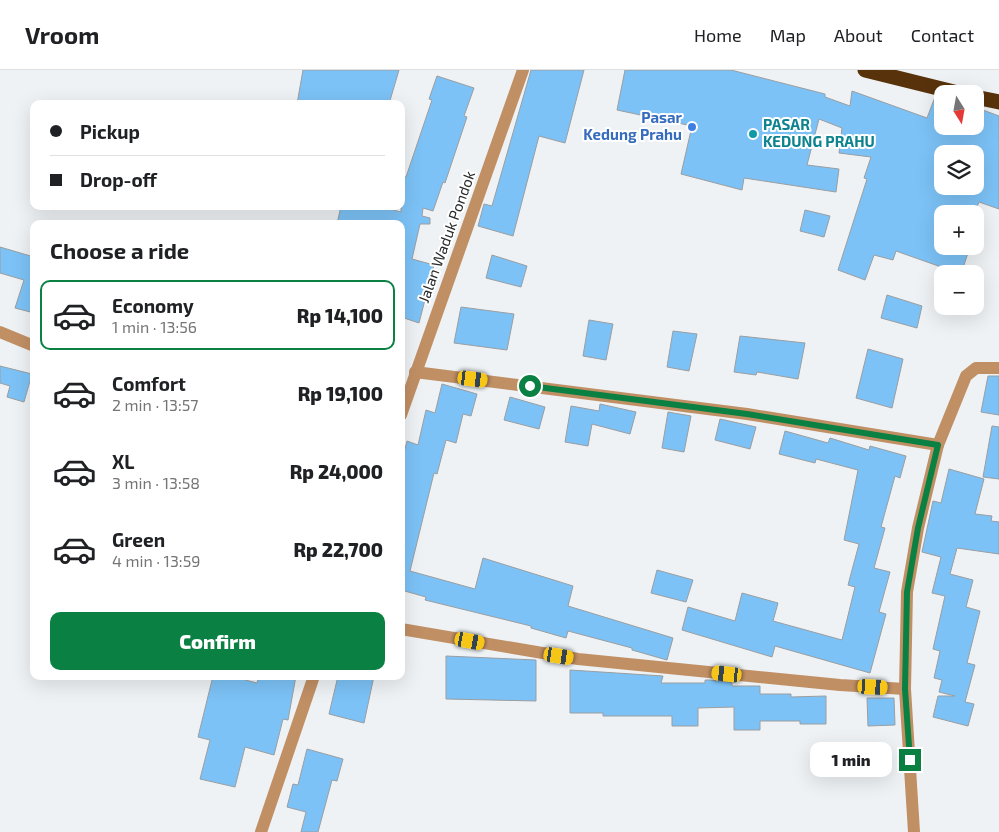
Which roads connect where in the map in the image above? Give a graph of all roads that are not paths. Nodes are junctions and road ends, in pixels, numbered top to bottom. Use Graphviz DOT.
graph roads {
  1 [pos="523,70"];
  2 [pos="865,70"];
  3 [pos="934,87"];
  4 [pos="984,99"];
  5 [pos="999,102"];
  6 [pos="0,332"];
  7 [pos="30,344"];
  8 [pos="999,368"];
  9 [pos="415,372"];
  10 [pos="405,403"];
  11 [pos="938,445"];
  12 [pos="405,630"];
  13 [pos="313,680"];
  14 [pos="905,689"];
  15 [pos="261,832"];
  16 [pos="914,832"];
  1 -- 9 [label="street, Jalan Waduk Pondok"];
  2 -- 3 [label="highway"];
  4 -- 5 [label="highway"];
  6 -- 7 [label="street"];
  8 -- 11 [label="street"];
  9 -- 10 [label="street, Jalan Waduk Pondok"];
  9 -- 11 [label="street"];
  11 -- 14 [label="street"];
  12 -- 14 [label="street"];
  13 -- 15 [label="street"];
  14 -- 16 [label="street"];
}
